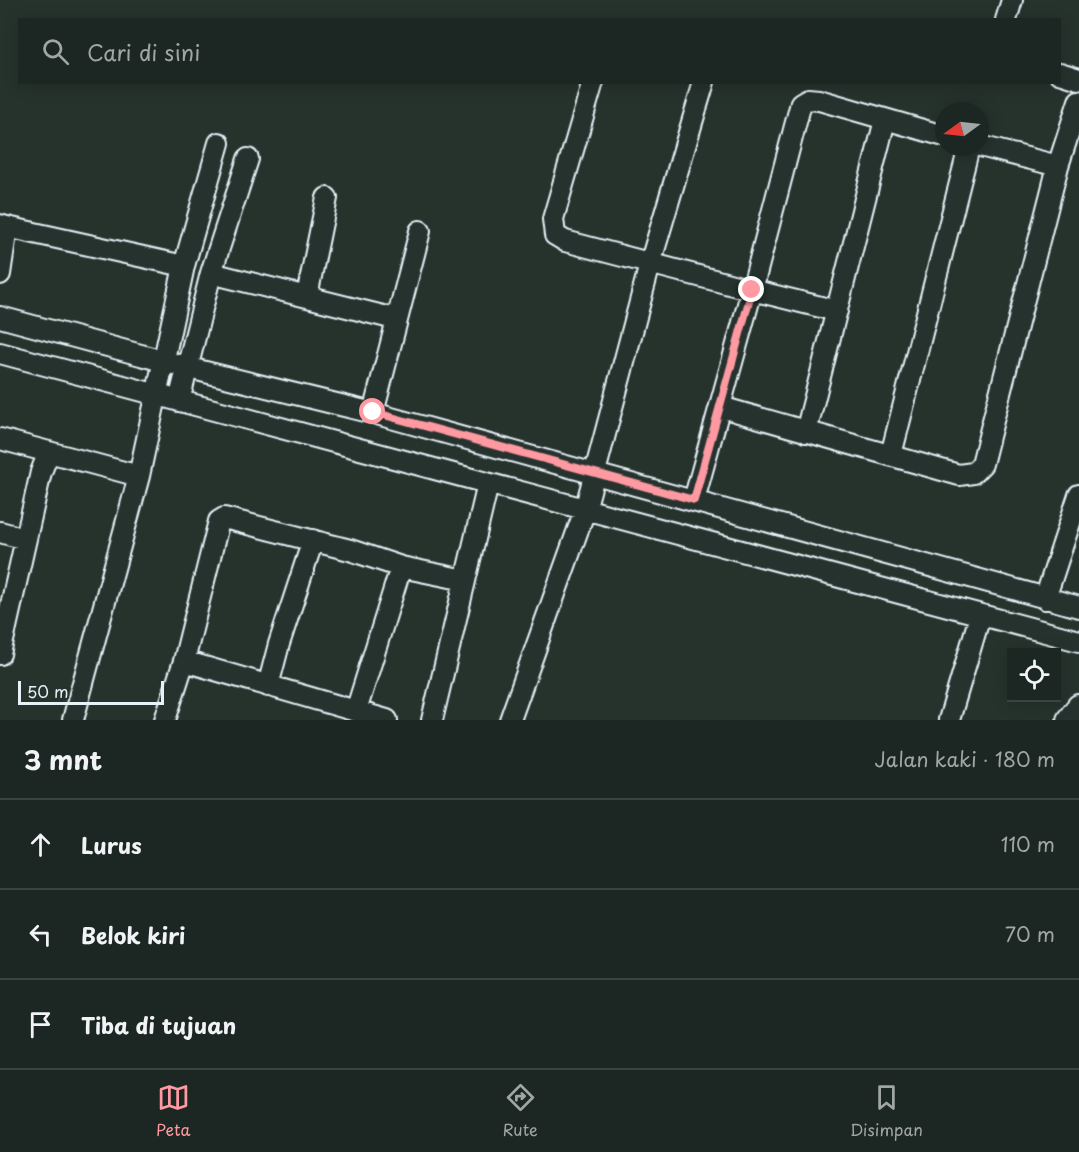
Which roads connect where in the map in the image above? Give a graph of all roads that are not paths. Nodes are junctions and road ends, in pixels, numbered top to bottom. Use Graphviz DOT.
graph roads {
  1 [pos="1012,0"];
  2 [pos="1007,18"];
  3 [pos="1061,74"];
  4 [pos="1079,79"];
  5 [pos="592,84"];
  6 [pos="703,84"];
  7 [pos="1079,101"];
  8 [pos="885,120"];
  9 [pos="935,134"];
  10 [pos="219,143"];
  11 [pos="989,148"];
  12 [pos="967,156"];
  13 [pos="248,159"];
  14 [pos="1058,166"];
  15 [pos="327,198"];
  16 [pos="3,226"];
  17 [pos="420,231"];
  18 [pos="650,264"];
  19 [pos="184,266"];
  20 [pos="211,273"];
  21 [pos="0,274"];
  22 [pos="752,290"];
  23 [pos="307,296"];
  24 [pos="837,311"];
  25 [pos="0,316"];
  26 [pos="395,319"];
  27 [pos="0,353"];
  28 [pos="163,360"];
  29 [pos="189,368"];
  30 [pos="157,394"];
  31 [pos="179,401"];
  32 [pos="721,407"];
  33 [pos="373,412"];
  34 [pos="806,432"];
  35 [pos="0,439"];
  36 [pos="49,452"];
  37 [pos="891,454"];
  38 [pos="594,473"];
  39 [pos="139,476"];
  40 [pos="488,484"];
  41 [pos="1079,495"];
  42 [pos="694,500"];
  43 [pos="585,510"];
  44 [pos="0,532"];
  45 [pos="26,539"];
  46 [pos="313,540"];
  47 [pos="401,567"];
  48 [pos="465,580"];
  49 [pos="1045,599"];
  50 [pos="1079,607"];
  51 [pos="980,616"];
  52 [pos="4,625"];
  53 [pos="1079,641"];
  54 [pos="0,654"];
  55 [pos="184,661"];
  56 [pos="268,686"];
  57 [pos="1079,707"];
  58 [pos="356,711"];
  59 [pos="73,720"];
  60 [pos="165,720"];
  61 [pos="387,720"];
  62 [pos="432,720"];
  63 [pos="510,720"];
  64 [pos="949,720"];
  65 [pos="1069,720"];
  1 -- 2 [label="street"];
  3 -- 4 [label="street"];
  5 -- 18 [label="street"];
  6 -- 18 [label="street"];
  7 -- 14 [label="street"];
  8 -- 9 [label="street"];
  8 -- 22 [label="street"];
  8 -- 24 [label="street"];
  10 -- 19 [label="street"];
  11 -- 14 [label="street"];
  12 -- 37 [label="street"];
  13 -- 20 [label="street"];
  14 -- 37 [label="street"];
  15 -- 23 [label="street"];
  16 -- 19 [label="street"];
  16 -- 21 [label="street"];
  17 -- 26 [label="street"];
  18 -- 22 [label="street"];
  18 -- 38 [label="street"];
  19 -- 28 [label="street"];
  20 -- 23 [label="street"];
  20 -- 29 [label="street"];
  22 -- 24 [label="street"];
  22 -- 32 [label="street"];
  23 -- 26 [label="street"];
  24 -- 34 [label="street"];
  25 -- 28 [label="street"];
  26 -- 33 [label="street"];
  27 -- 30 [label="street"];
  28 -- 29 [label="street"];
  28 -- 30 [label="street"];
  29 -- 31 [label="street"];
  29 -- 33 [label="street"];
  30 -- 31 [label="street"];
  30 -- 39 [label="street"];
  31 -- 40 [label="street"];
  32 -- 34 [label="street"];
  32 -- 42 [label="street"];
  33 -- 38 [label="street"];
  34 -- 37 [label="street"];
  35 -- 36 [label="street"];
  36 -- 39 [label="street"];
  36 -- 45 [label="street"];
  38 -- 42 [label="street"];
  38 -- 43 [label="street"];
  39 -- 59 [label="street"];
  40 -- 43 [label="street"];
  40 -- 48 [label="street"];
  41 -- 49 [label="street"];
  42 -- 49 [label="street"];
  43 -- 51 [label="street"];
  43 -- 63 [label="street"];
  44 -- 45 [label="street"];
  45 -- 52 [label="street"];
  46 -- 47 [label="street"];
  46 -- 55 [label="street"];
  46 -- 56 [label="street"];
  47 -- 48 [label="street"];
  47 -- 58 [label="street"];
  48 -- 62 [label="street"];
  49 -- 50 [label="street"];
  51 -- 53 [label="street"];
  51 -- 64 [label="street"];
  52 -- 54 [label="street"];
  55 -- 56 [label="street"];
  55 -- 60 [label="street"];
  56 -- 58 [label="street"];
  57 -- 65 [label="street"];
  58 -- 61 [label="street"];
}
